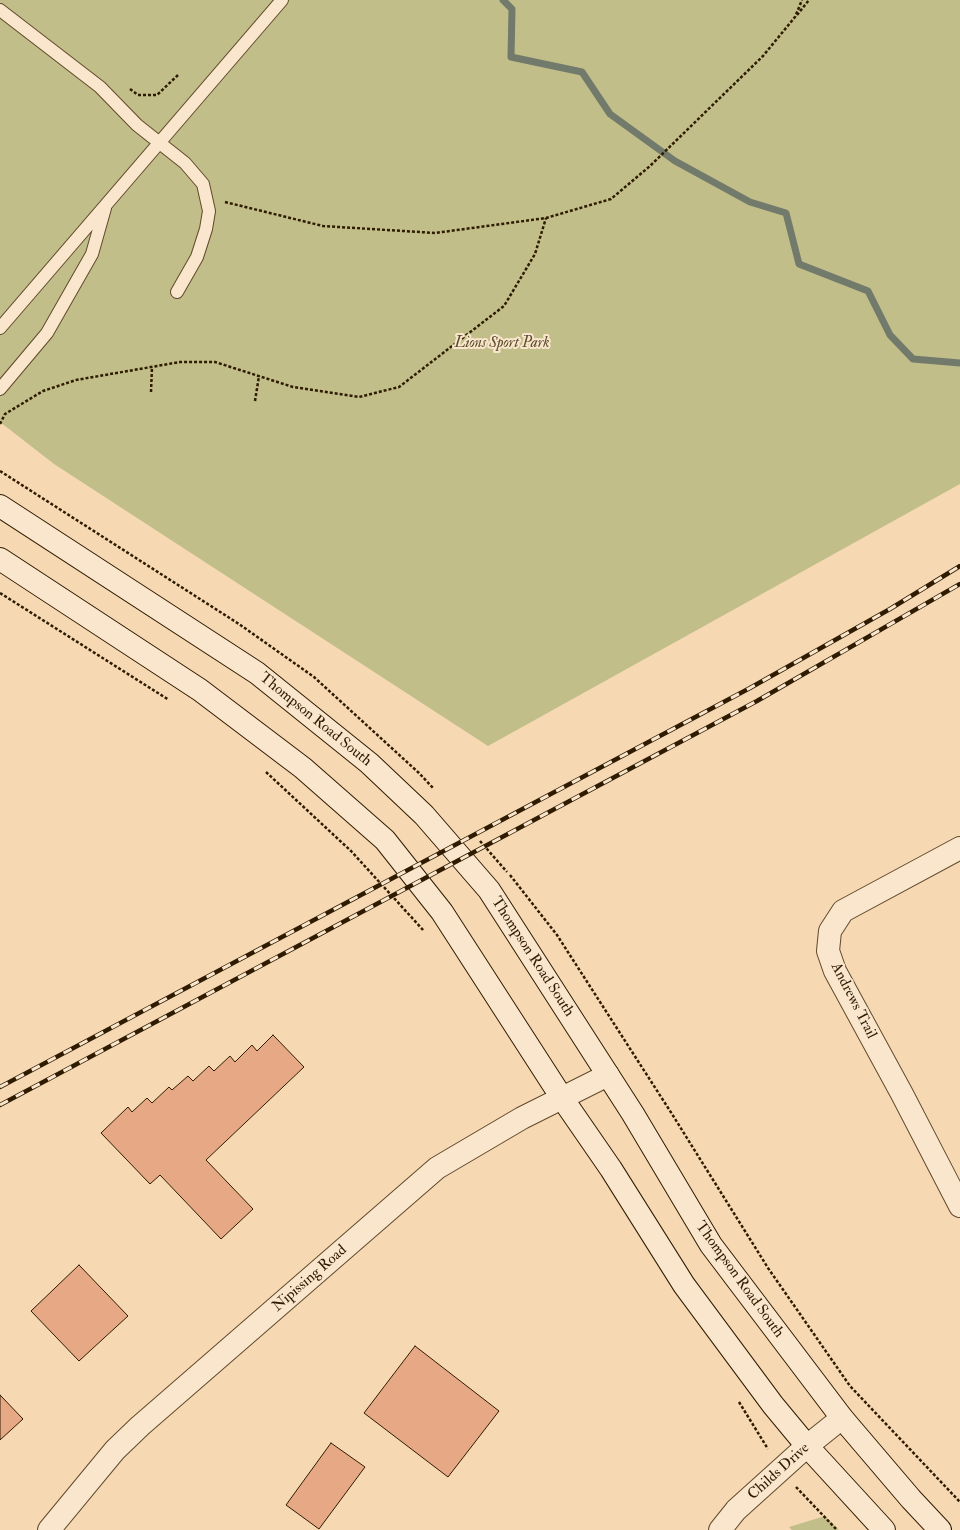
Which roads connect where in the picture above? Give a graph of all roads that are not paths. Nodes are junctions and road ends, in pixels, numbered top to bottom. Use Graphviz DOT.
graph roads {
  1 [pos="282,0"];
  2 [pos="0,10"];
  3 [pos="159,143"];
  4 [pos="107,203"];
  5 [pos="177,292"];
  6 [pos="0,328"];
  7 [pos="0,389"];
  8 [pos="0,506"];
  9 [pos="0,559"];
  10 [pos="960,848"];
  11 [pos="608,1075"];
  12 [pos="562,1098"];
  13 [pos="960,1206"];
  14 [pos="842,1418"];
  15 [pos="806,1446"];
  16 [pos="49,1530"];
  17 [pos="720,1530"];
  18 [pos="884,1530"];
  19 [pos="940,1530"];
  1 -- 3 [label="lane"];
  2 -- 3 [label="lane"];
  3 -- 4 [label="lane"];
  3 -- 5 [label="lane"];
  4 -- 6 [label="lane"];
  4 -- 7 [label="lane"];
  8 -- 11 [label="main road, Thompson Road South"];
  9 -- 12 [label="main road"];
  10 -- 13 [label="main road, Andrews Trail"];
  11 -- 12 [label="main road, Nipissing Road"];
  11 -- 14 [label="main road, Thompson Road South"];
  12 -- 15 [label="main road"];
  12 -- 16 [label="main road, Nipissing Road"];
  14 -- 15 [label="main road, Childs Drive"];
  14 -- 19 [label="main road, Thompson Road South"];
  15 -- 17 [label="main road, Childs Drive"];
  15 -- 18 [label="main road"];
}
